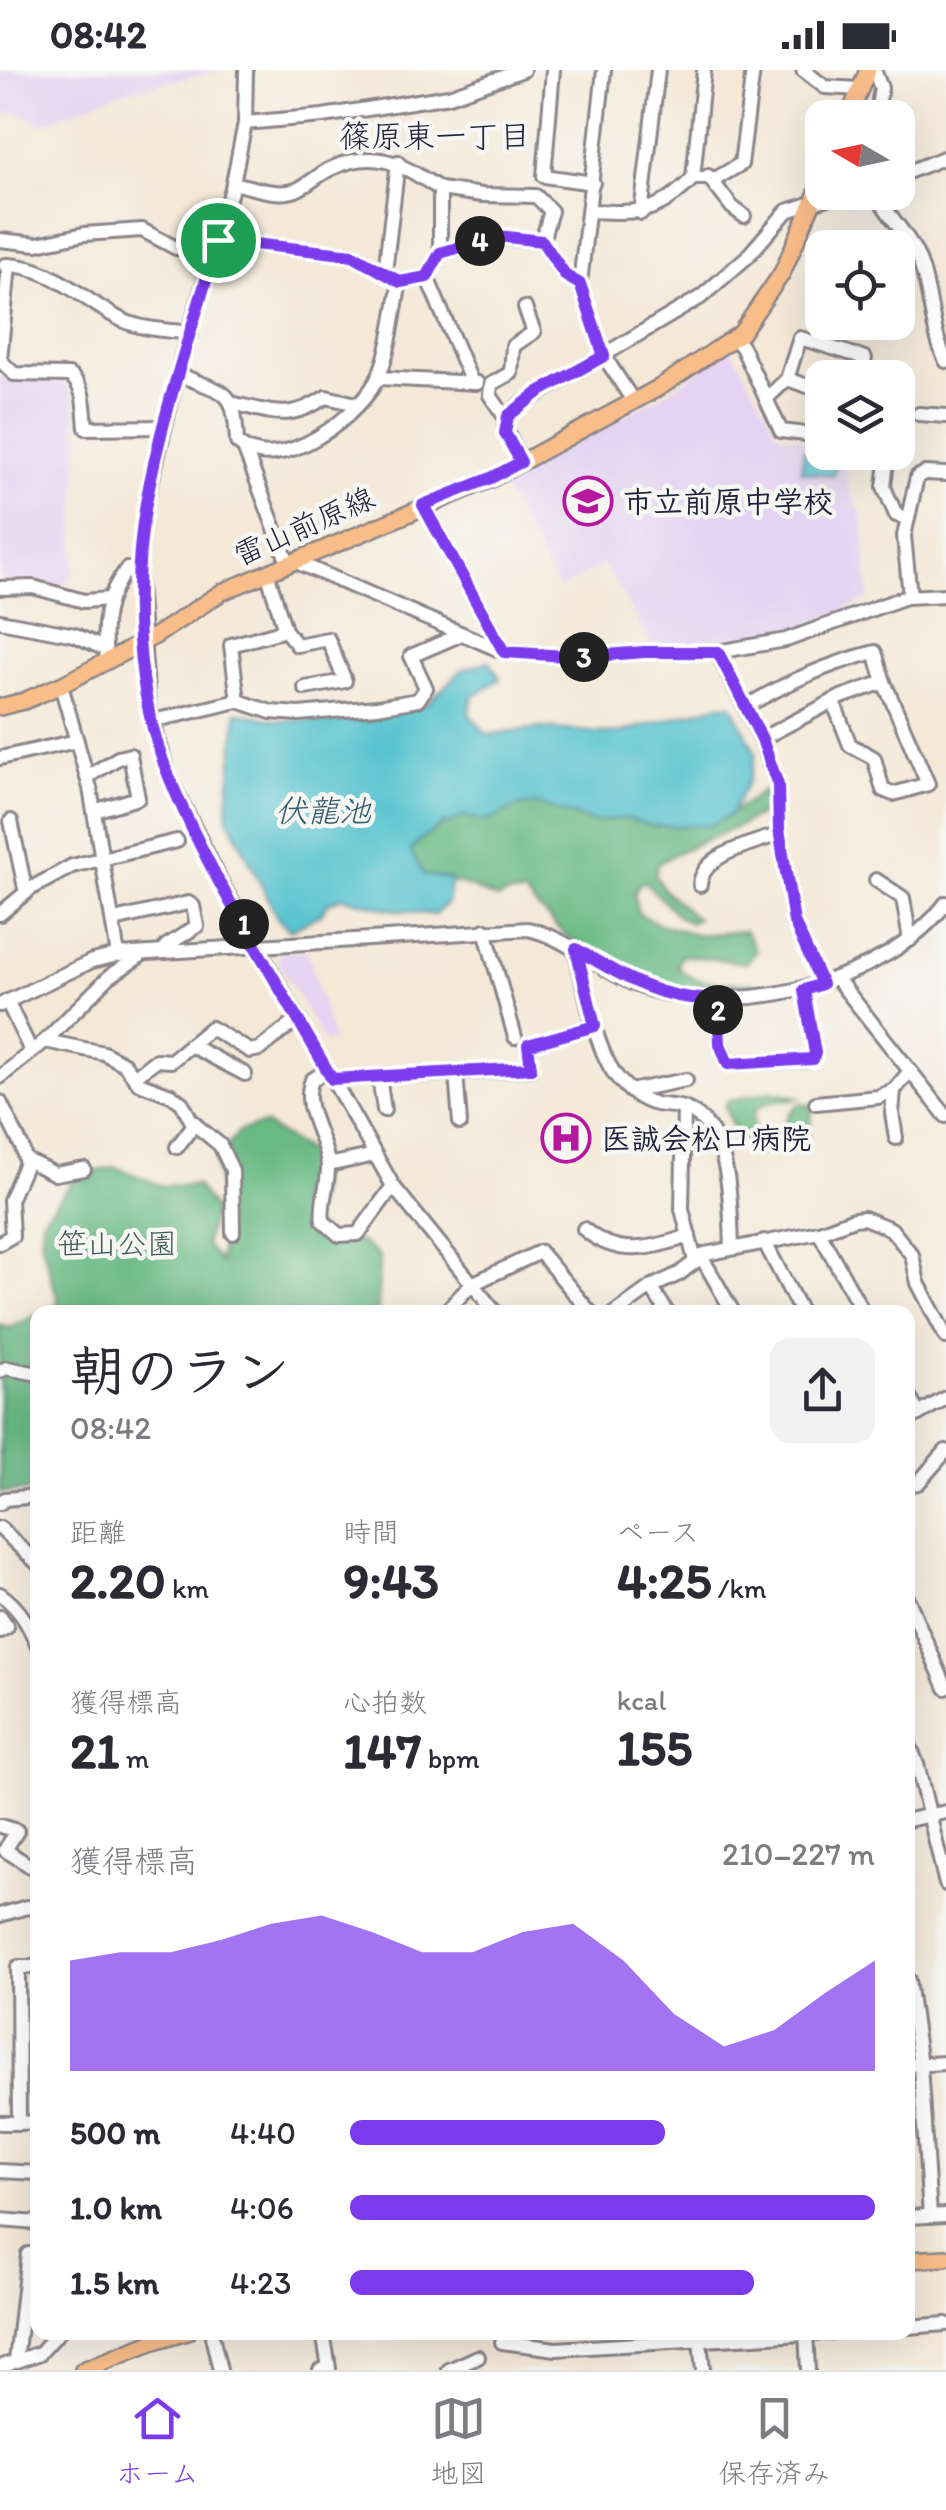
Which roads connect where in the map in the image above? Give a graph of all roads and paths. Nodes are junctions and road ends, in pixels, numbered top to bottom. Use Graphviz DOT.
graph roads {
  1 [pos="246,70"];
  2 [pos="522,70"];
  3 [pos="553,70"];
  4 [pos="604,70"];
  5 [pos="658,70"];
  6 [pos="704,70"];
  7 [pos="753,70"];
  8 [pos="803,70"];
  9 [pos="871,70"];
  10 [pos="859,89"];
  11 [pos="855,100"];
  12 [pos="879,100"];
  13 [pos="245,123"];
  14 [pos="946,156"];
  15 [pos="398,162"];
  16 [pos="915,169"];
  17 [pos="700,177"];
  18 [pos="233,183"];
  19 [pos="593,183"];
  20 [pos="440,188"];
  21 [pos="805,204"];
  22 [pos="590,210"];
  23 [pos="810,210"];
  24 [pos="888,210"];
  25 [pos="642,213"];
  26 [pos="744,216"];
  27 [pos="0,240"];
  28 [pos="542,241"];
  29 [pos="216,245"];
  30 [pos="440,253"];
  31 [pos="4,265"];
  32 [pos="385,272"];
  33 [pos="427,277"];
  34 [pos="400,282"];
  35 [pos="580,284"];
  36 [pos="525,308"];
  37 [pos="191,333"];
  38 [pos="734,338"];
  39 [pos="604,356"];
  40 [pos="864,360"];
  41 [pos="946,360"];
  42 [pos="178,374"];
  43 [pos="379,378"];
  44 [pos="787,379"];
  45 [pos="472,383"];
  46 [pos="492,384"];
  47 [pos="805,385"];
  48 [pos="766,399"];
  49 [pos="634,401"];
  50 [pos="235,404"];
  51 [pos="357,404"];
  52 [pos="923,418"];
  53 [pos="506,420"];
  54 [pos="946,420"];
  55 [pos="164,427"];
  56 [pos="805,434"];
  57 [pos="245,450"];
  58 [pos="521,462"];
  59 [pos="886,470"];
  60 [pos="946,474"];
  61 [pos="423,505"];
  62 [pos="908,518"];
  63 [pos="291,562"];
  64 [pos="138,569"];
  65 [pos="267,572"];
  66 [pos="0,588"];
  67 [pos="910,596"];
  68 [pos="946,596"];
  69 [pos="109,599"];
  70 [pos="0,621"];
  71 [pos="284,630"];
  72 [pos="462,634"];
  73 [pos="141,644"];
  74 [pos="504,652"];
  75 [pos="718,652"];
  76 [pos="106,655"];
  77 [pos="884,682"];
  78 [pos="61,685"];
  79 [pos="305,688"];
  80 [pos="238,701"];
  81 [pos="833,701"];
  82 [pos="0,707"];
  83 [pos="745,707"];
  84 [pos="153,721"];
  85 [pos="762,739"];
  86 [pos="77,741"];
  87 [pos="0,758"];
  88 [pos="87,777"];
  89 [pos="94,811"];
  90 [pos="11,821"];
  91 [pos="780,834"];
  92 [pos="177,841"];
  93 [pos="103,858"];
  94 [pos="876,880"];
  95 [pos="700,885"];
  96 [pos="26,893"];
  97 [pos="946,903"];
  98 [pos="0,914"];
  99 [pos="114,920"];
  100 [pos="485,930"];
  101 [pos="910,940"];
  102 [pos="256,946"];
  103 [pos="576,949"];
  104 [pos="166,952"];
  105 [pos="140,953"];
  106 [pos="118,955"];
  107 [pos="837,979"];
  108 [pos="822,984"];
  109 [pos="804,990"];
  110 [pos="718,999"];
  111 [pos="4,1003"];
  112 [pos="298,1020"];
  113 [pos="595,1026"];
  114 [pos="515,1037"];
  115 [pos="45,1041"];
  116 [pos="190,1045"];
  117 [pos="31,1051"];
  118 [pos="910,1070"];
  119 [pos="456,1072"];
  120 [pos="246,1074"];
  121 [pos="330,1074"];
  122 [pos="0,1077"];
  123 [pos="134,1077"];
  124 [pos="378,1077"];
  125 [pos="686,1080"];
  126 [pos="894,1090"];
  127 [pos="630,1091"];
  128 [pos="0,1102"];
  129 [pos="816,1103"];
  130 [pos="684,1108"];
  131 [pos="384,1110"];
  132 [pos="946,1116"];
  133 [pos="194,1123"];
  134 [pos="460,1123"];
  135 [pos="896,1138"];
  136 [pos="177,1148"];
  137 [pos="375,1155"];
  138 [pos="25,1159"];
  139 [pos="328,1165"];
  140 [pos="84,1169"];
  141 [pos="392,1186"];
  142 [pos="584,1229"];
  143 [pos="819,1232"];
  144 [pos="233,1233"];
  145 [pos="689,1236"];
  146 [pos="764,1241"];
  147 [pos="0,1243"];
  148 [pos="732,1248"];
  149 [pos="698,1259"];
  150 [pos="472,1284"];
  151 [pos="652,1288"];
  152 [pos="452,1305"];
  153 [pos="489,1305"];
  154 [pos="584,1305"];
  155 [pos="626,1305"];
  156 [pos="663,1305"];
  157 [pos="728,1305"];
  158 [pos="797,1305"];
  159 [pos="859,1305"];
  160 [pos="941,1314"];
  161 [pos="946,1337"];
  162 [pos="0,1371"];
  163 [pos="30,1372"];
  164 [pos="946,1398"];
  165 [pos="915,1416"];
  166 [pos="946,1451"];
  167 [pos="915,1484"];
  168 [pos="30,1497"];
  169 [pos="0,1503"];
  170 [pos="0,1528"];
  171 [pos="30,1556"];
  172 [pos="0,1594"];
  173 [pos="915,1616"];
  174 [pos="0,1617"];
  175 [pos="30,1626"];
  176 [pos="0,1630"];
  177 [pos="946,1688"];
  178 [pos="915,1759"];
  179 [pos="946,1812"];
  180 [pos="931,1815"];
  181 [pos="915,1818"];
  182 [pos="0,1826"];
  183 [pos="30,1866"];
  184 [pos="946,1884"];
  185 [pos="30,1909"];
  186 [pos="0,1915"];
  187 [pos="30,1967"];
  188 [pos="946,2063"];
  189 [pos="915,2065"];
  190 [pos="915,2074"];
  191 [pos="30,2122"];
  192 [pos="0,2123"];
  193 [pos="19,2123"];
  194 [pos="0,2171"];
  195 [pos="30,2173"];
  196 [pos="946,2215"];
  197 [pos="930,2216"];
  198 [pos="915,2217"];
  199 [pos="0,2220"];
  200 [pos="30,2222"];
  201 [pos="30,2254"];
  202 [pos="946,2258"];
  203 [pos="915,2260"];
  204 [pos="946,2324"];
  205 [pos="915,2326"];
  206 [pos="52,2340"];
  207 [pos="161,2340"];
  208 [pos="212,2340"];
  209 [pos="324,2340"];
  210 [pos="612,2340"];
  211 [pos="645,2340"];
  212 [pos="726,2340"];
  213 [pos="806,2340"];
  214 [pos="502,2342"];
  215 [pos="700,2342"];
  216 [pos="478,2357"];
  217 [pos="16,2361"];
  218 [pos="0,2367"];
  219 [pos="83,2370"];
  220 [pos="220,2370"];
  221 [pos="320,2370"];
  222 [pos="449,2370"];
  223 [pos="703,2370"];
  224 [pos="808,2370"];
  1 -- 13 [label="street"];
  2 -- 13 [label="street"];
  3 -- 19 [label="street"];
  4 -- 19 [label="street"];
  5 -- 25 [label="street"];
  6 -- 17 [label="street"];
  7 -- 17 [label="street"];
  8 -- 10 [label="street"];
  9 -- 10 [label="main road"];
  9 -- 12 [label="street"];
  10 -- 11 [label="main road"];
  13 -- 18 [label="street"];
  14 -- 16 [label="street"];
  15 -- 18 [label="street"];
  15 -- 20 [label="street"];
  15 -- 32 [label="street"];
  17 -- 25 [label="street"];
  17 -- 26 [label="street"];
  18 -- 29 [label="street"];
  19 -- 22 [label="street"];
  20 -- 28 [label="street"];
  20 -- 30 [label="street"];
  21 -- 39 [label="street"];
  22 -- 25 [label="street"];
  22 -- 35 [label="street"];
  23 -- 38 [label="main road, 雷山前原線"];
  24 -- 41 [label="street"];
  27 -- 29 [label="street"];
  28 -- 30 [label="street"];
  28 -- 35 [label="street"];
  29 -- 32 [label="street"];
  29 -- 37 [label="street"];
  30 -- 33 [label="street"];
  31 -- 37 [label="street"];
  31 -- 55 [label="street"];
  32 -- 34 [label="street"];
  33 -- 34 [label="street"];
  33 -- 45 [label="street"];
  34 -- 43 [label="street"];
  35 -- 39 [label="street"];
  36 -- 46 [label="street"];
  37 -- 42 [label="street"];
  38 -- 48 [label="street"];
  38 -- 49 [label="main road, 雷山前原線"];
  39 -- 49 [label="street"];
  39 -- 53 [label="street"];
  40 -- 44 [label="street"];
  42 -- 50 [label="street"];
  42 -- 55 [label="street"];
  43 -- 45 [label="street"];
  43 -- 51 [label="street"];
  44 -- 47 [label="street"];
  44 -- 48 [label="street"];
  45 -- 46 [label="street"];
  46 -- 53 [label="street"];
  48 -- 56 [label="street"];
  49 -- 58 [label="main road, 雷山前原線"];
  50 -- 51 [label="street"];
  50 -- 57 [label="street"];
  51 -- 57 [label="street"];
  52 -- 54 [label="street"];
  53 -- 58 [label="street"];
  55 -- 64 [label="street"];
  57 -- 63 [label="street"];
  58 -- 61 [label="main road, 雷山前原線"];
  59 -- 62 [label="street"];
  60 -- 62 [label="street"];
  61 -- 63 [label="main road, 雷山前原線"];
  61 -- 74 [label="street"];
  62 -- 67 [label="street"];
  63 -- 65 [label="main road, 雷山前原線"];
  63 -- 72 [label="street"];
  64 -- 69 [label="street"];
  64 -- 73 [label="street"];
  65 -- 71 [label="street"];
  65 -- 73 [label="main road, 雷山前原線"];
  66 -- 69 [label="street"];
  67 -- 68 [label="street"];
  67 -- 75 [label="street"];
  69 -- 76 [label="street"];
  70 -- 76 [label="street"];
  71 -- 79 [label="street"];
  71 -- 80 [label="street"];
  72 -- 74 [label="street"];
  72 -- 80 [label="street"];
  73 -- 76 [label="main road, 雷山前原線"];
  73 -- 84 [label="street"];
  74 -- 75 [label="street"];
  75 -- 83 [label="street"];
  76 -- 78 [label="main road, 雷山前原線"];
  77 -- 81 [label="street"];
  77 -- 81 [label="street"];
  77 -- 83 [label="street"];
  78 -- 82 [label="main road, 雷山前原線"];
  78 -- 86 [label="street"];
  80 -- 84 [label="street"];
  81 -- 85 [label="street"];
  83 -- 85 [label="street"];
  84 -- 102 [label="street"];
  85 -- 91 [label="street"];
  86 -- 87 [label="street"];
  86 -- 88 [label="street"];
  88 -- 89 [label="street"];
  88 -- 89 [label="street"];
  89 -- 93 [label="street"];
  90 -- 96 [label="street"];
  91 -- 95 [label="street"];
  91 -- 108 [label="street"];
  92 -- 93 [label="street"];
  93 -- 96 [label="street"];
  93 -- 99 [label="street"];
  94 -- 101 [label="street"];
  96 -- 98 [label="street"];
  97 -- 101 [label="street"];
  99 -- 104 [label="street"];
  99 -- 106 [label="street"];
  100 -- 102 [label="street"];
  100 -- 103 [label="street"];
  100 -- 114 [label="street"];
  101 -- 107 [label="street"];
  102 -- 104 [label="street"];
  102 -- 112 [label="street"];
  103 -- 110 [label="street"];
  103 -- 113 [label="street"];
  104 -- 105 [label="street"];
  105 -- 106 [label="street"];
  105 -- 115 [label="street"];
  106 -- 111 [label="street"];
  107 -- 108 [label="street"];
  107 -- 118 [label="street"];
  108 -- 109 [label="street"];
  109 -- 110 [label="street"];
  109 -- 110 [label="street"];
  111 -- 117 [label="street"];
  112 -- 116 [label="street"];
  112 -- 121 [label="street"];
  113 -- 119 [label="street"];
  113 -- 127 [label="street"];
  115 -- 117 [label="street"];
  115 -- 123 [label="street"];
  116 -- 120 [label="street"];
  116 -- 123 [label="street"];
  117 -- 122 [label="street"];
  118 -- 126 [label="street"];
  118 -- 132 [label="street"];
  119 -- 124 [label="street"];
  119 -- 134 [label="street"];
  121 -- 124 [label="street"];
  121 -- 137 [label="street"];
  121 -- 139 [label="street"];
  123 -- 133 [label="street"];
  124 -- 131 [label="street"];
  125 -- 127 [label="street"];
  126 -- 129 [label="street"];
  126 -- 135 [label="street"];
  127 -- 130 [label="street"];
  128 -- 138 [label="street"];
  130 -- 145 [label="street"];
  130 -- 148 [label="street"];
  133 -- 136 [label="street"];
  133 -- 144 [label="street"];
  137 -- 139 [label="street"];
  137 -- 141 [label="street"];
  138 -- 140 [label="street"];
  138 -- 147 [label="street"];
  139 -- 141 [label="street"];
  141 -- 150 [label="street"];
  142 -- 145 [label="street"];
  143 -- 146 [label="street"];
  143 -- 159 [label="street"];
  143 -- 160 [label="street"];
  145 -- 149 [label="street"];
  146 -- 148 [label="street"];
  146 -- 158 [label="street"];
  148 -- 149 [label="street"];
  149 -- 151 [label="street"];
  149 -- 157 [label="street"];
  150 -- 152 [label="street"];
  150 -- 153 [label="street"];
  150 -- 154 [label="street"];
  151 -- 155 [label="street"];
  151 -- 156 [label="street"];
  160 -- 161 [label="street"];
  162 -- 163 [label="street"];
  164 -- 165 [label="street"];
  166 -- 167 [label="street"];
  168 -- 169 [label="street"];
  170 -- 171 [label="street"];
  172 -- 175 [label="street"];
  173 -- 177 [label="street"];
  174 -- 176 [label="street"];
  178 -- 180 [label="street"];
  179 -- 180 [label="street"];
  180 -- 181 [label="street"];
  180 -- 184 [label="street"];
  182 -- 183 [label="street"];
  185 -- 186 [label="street"];
  187 -- 193 [label="street"];
  188 -- 189 [label="street"];
  190 -- 197 [label="street"];
  191 -- 193 [label="street"];
  192 -- 193 [label="street"];
  194 -- 195 [label="street"];
  196 -- 197 [label="street"];
  197 -- 198 [label="street"];
  199 -- 200 [label="street"];
  201 -- 217 [label="street"];
  202 -- 203 [label="main road"];
  204 -- 205 [label="street"];
  206 -- 217 [label="street"];
  207 -- 219 [label="main road"];
  208 -- 220 [label="street"];
  209 -- 221 [label="street"];
  210 -- 214 [label="street"];
  211 -- 215 [label="street"];
  212 -- 215 [label="street"];
  213 -- 224 [label="street"];
  215 -- 223 [label="street"];
  216 -- 222 [label="street"];
  217 -- 218 [label="street"];
}
